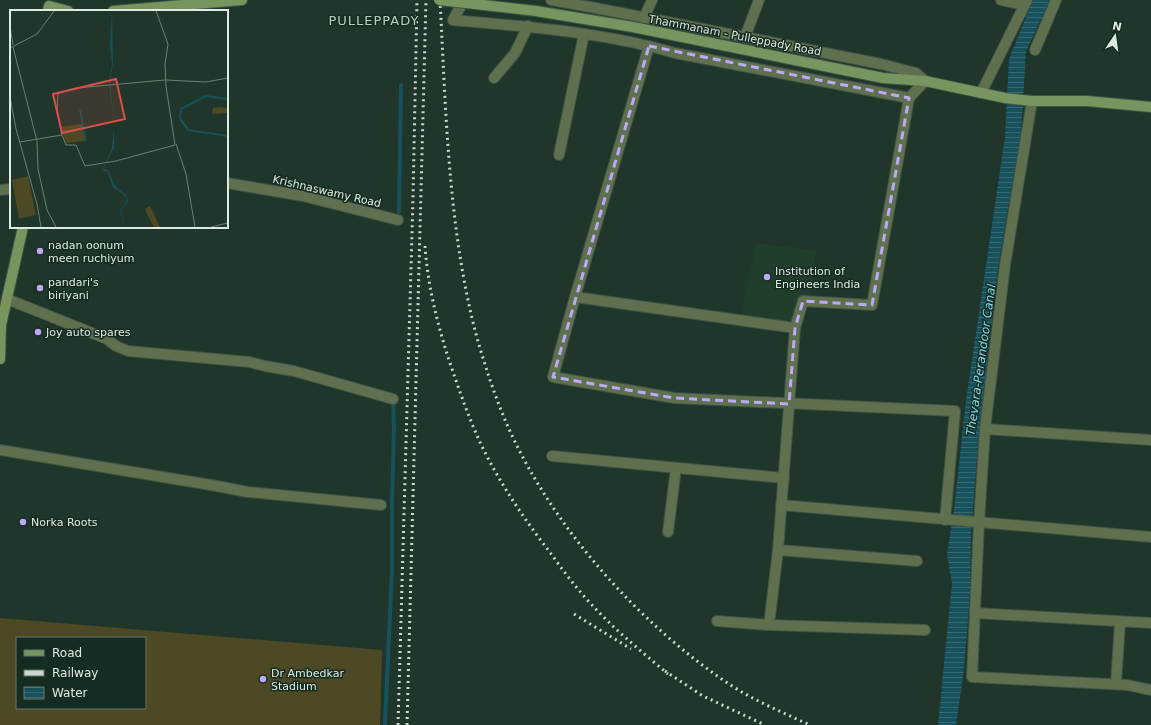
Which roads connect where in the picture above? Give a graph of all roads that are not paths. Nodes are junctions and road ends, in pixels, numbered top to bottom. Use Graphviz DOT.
graph roads {
  1 [pos="242,0"];
  2 [pos="438,0"];
  3 [pos="464,0"];
  4 [pos="551,0"];
  5 [pos="652,0"];
  6 [pos="759,0"];
  7 [pos="1001,0"];
  8 [pos="1056,0"];
  9 [pos="1026,3"];
  10 [pos="49,8"];
  11 [pos="62,10"];
  12 [pos="125,10"];
  13 [pos="644,18"];
  14 [pos="528,26"];
  15 [pos="584,34"];
  16 [pos="745,37"];
  17 [pos="649,46"];
  18 [pos="1035,50"];
  19 [pos="494,78"];
  20 [pos="925,81"];
  21 [pos="981,93"];
  22 [pos="909,98"];
  23 [pos="1028,101"];
  24 [pos="1151,107"];
  25 [pos="559,155"];
  26 [pos="228,183"];
  27 [pos="10,189"];
  28 [pos="0,190"];
  29 [pos="398,220"];
  30 [pos="23,228"];
  31 [pos="575,297"];
  32 [pos="7,299"];
  33 [pos="795,328"];
  34 [pos="0,359"];
  35 [pos="393,399"];
  36 [pos="790,404"];
  37 [pos="985,429"];
  38 [pos="1151,440"];
  39 [pos="0,450"];
  40 [pos="552,456"];
  41 [pos="676,468"];
  42 [pos="784,478"];
  43 [pos="381,505"];
  44 [pos="782,505"];
  45 [pos="947,520"];
  46 [pos="976,523"];
  47 [pos="668,532"];
  48 [pos="1151,538"];
  49 [pos="778,550"];
  50 [pos="917,561"];
  51 [pos="976,613"];
  52 [pos="717,621"];
  53 [pos="1120,622"];
  54 [pos="1151,623"];
  55 [pos="769,625"];
  56 [pos="925,630"];
  57 [pos="1116,684"];
  58 [pos="1151,690"];
  1 -- 12 [label="main road"];
  2 -- 20 [label="main road, Thammanam - Pulleppady Road, bridge"];
  3 -- 14 [label="street"];
  4 -- 13 [label="street"];
  5 -- 13 [label="street"];
  6 -- 16 [label="street"];
  7 -- 9 [label="street"];
  8 -- 18 [label="street"];
  9 -- 21 [label="street"];
  10 -- 11 [label="main road"];
  13 -- 16 [label="street"];
  14 -- 15 [label="street"];
  14 -- 19 [label="street"];
  15 -- 17 [label="street"];
  15 -- 25 [label="street"];
  16 -- 20 [label="street"];
  17 -- 22 [label="street"];
  17 -- 31 [label="street"];
  20 -- 21 [label="main road, Thammanam - Pulleppady Road"];
  20 -- 22 [label="street"];
  21 -- 23 [label="main road, Thammanam - Pulleppady Road"];
  22 -- 33 [label="street"];
  23 -- 24 [label="main road, Thammanam - Pulleppady Road"];
  23 -- 37 [label="street"];
  26 -- 29 [label="street, Krishnaswamy Road"];
  27 -- 28 [label="street"];
  30 -- 32 [label="main road"];
  31 -- 33 [label="street"];
  31 -- 36 [label="street"];
  32 -- 34 [label="main road"];
  32 -- 35 [label="street"];
  33 -- 36 [label="street"];
  36 -- 42 [label="street"];
  36 -- 45 [label="street"];
  37 -- 38 [label="street"];
  37 -- 46 [label="street"];
  39 -- 43 [label="street"];
  40 -- 41 [label="street"];
  41 -- 42 [label="street"];
  41 -- 47 [label="street"];
  42 -- 44 [label="street"];
  44 -- 45 [label="street"];
  44 -- 49 [label="street"];
  45 -- 46 [label="street"];
  46 -- 48 [label="street"];
  46 -- 51 [label="street"];
  49 -- 50 [label="street"];
  49 -- 55 [label="street"];
  51 -- 53 [label="street"];
  51 -- 57 [label="street"];
  52 -- 55 [label="street"];
  53 -- 54 [label="street"];
  53 -- 57 [label="street"];
  55 -- 56 [label="street"];
  57 -- 58 [label="street"];
}
